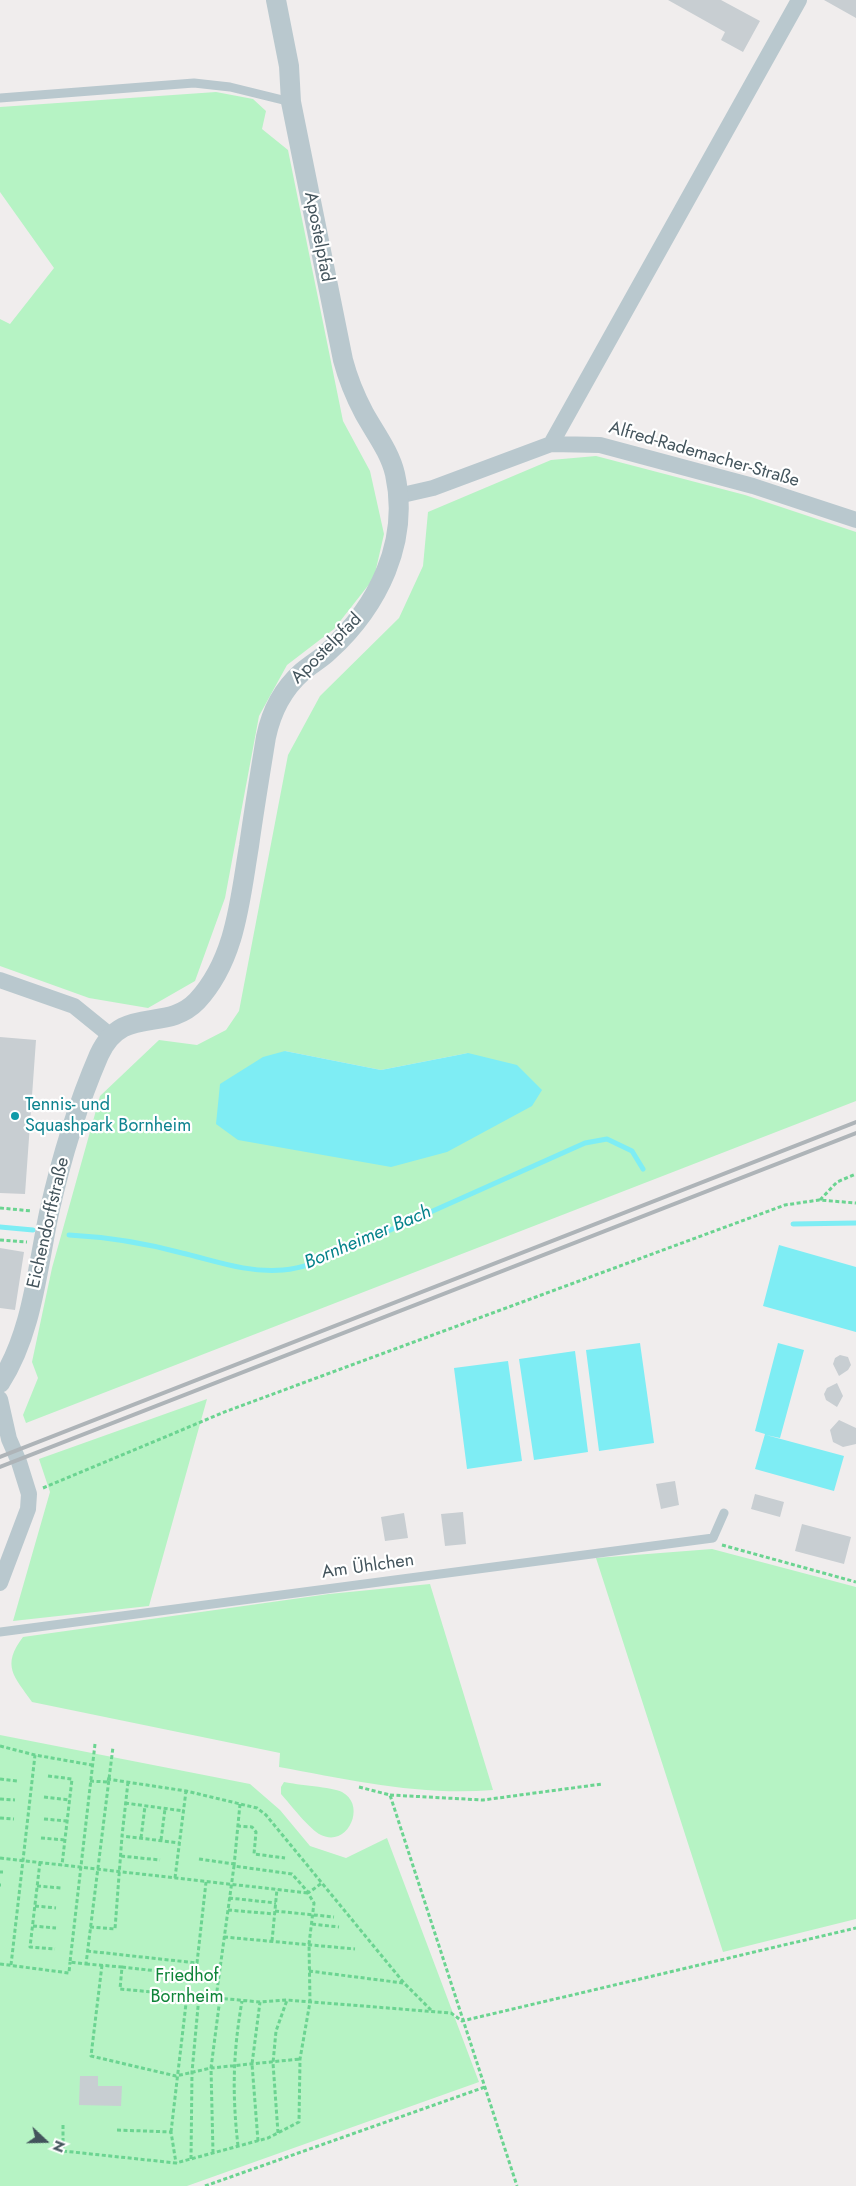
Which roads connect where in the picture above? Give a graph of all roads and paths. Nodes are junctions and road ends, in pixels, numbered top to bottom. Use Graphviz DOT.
graph roads {
  1 [pos="276,0"];
  2 [pos="791,2"];
  3 [pos="0,98"];
  4 [pos="291,102"];
  5 [pos="551,444"];
  6 [pos="398,496"];
  7 [pos="856,520"];
  8 [pos="0,980"];
  9 [pos="111,1036"];
  10 [pos="856,1174"];
  11 [pos="819,1200"];
  12 [pos="856,1203"];
  13 [pos="0,1208"];
  14 [pos="49,1213"];
  15 [pos="0,1240"];
  16 [pos="42,1246"];
  17 [pos="0,1383"];
  18 [pos="0,1398"];
  19 [pos="29,1494"];
  20 [pos="724,1513"];
  21 [pos="713,1538"];
  22 [pos="856,1582"];
  23 [pos="0,1583"];
  24 [pos="0,1632"];
  25 [pos="95,1744"];
  26 [pos="0,1746"];
  27 [pos="113,1746"];
  28 [pos="35,1755"];
  29 [pos="92,1765"];
  30 [pos="48,1776"];
  31 [pos="0,1779"];
  32 [pos="90,1781"];
  33 [pos="107,1781"];
  34 [pos="17,1782"];
  35 [pos="128,1782"];
  36 [pos="602,1784"];
  37 [pos="359,1787"];
  38 [pos="186,1791"];
  39 [pos="390,1794"];
  40 [pos="44,1797"];
  41 [pos="0,1799"];
  42 [pos="15,1800"];
  43 [pos="70,1800"];
  44 [pos="126,1803"];
  45 [pos="240,1804"];
  46 [pos="144,1806"];
  47 [pos="165,1809"];
  48 [pos="184,1812"];
  49 [pos="0,1818"];
  50 [pos="14,1819"];
  51 [pos="44,1819"];
  52 [pos="68,1821"];
  53 [pos="238,1826"];
  54 [pos="122,1836"];
  55 [pos="42,1838"];
  56 [pos="141,1838"];
  57 [pos="65,1840"];
  58 [pos="161,1840"];
  59 [pos="180,1843"];
  60 [pos="120,1856"];
  61 [pos="0,1858"];
  62 [pos="285,1858"];
  63 [pos="199,1859"];
  64 [pos="23,1860"];
  65 [pos="160,1860"];
  66 [pos="40,1862"];
  67 [pos="62,1865"];
  68 [pos="234,1865"];
  69 [pos="80,1867"];
  70 [pos="97,1869"];
  71 [pos="119,1872"];
  72 [pos="175,1878"];
  73 [pos="206,1882"];
  74 [pos="322,1883"];
  75 [pos="231,1884"];
  76 [pos="37,1886"];
  77 [pos="61,1888"];
  78 [pos="277,1889"];
  79 [pos="308,1893"];
  80 [pos="229,1898"];
  81 [pos="276,1904"];
  82 [pos="35,1906"];
  83 [pos="56,1908"];
  84 [pos="228,1910"];
  85 [pos="275,1912"];
  86 [pos="313,1915"];
  87 [pos="334,1917"];
  88 [pos="312,1924"];
  89 [pos="33,1926"];
  90 [pos="90,1927"];
  91 [pos="339,1927"];
  92 [pos="56,1928"];
  93 [pos="856,1928"];
  94 [pos="224,1938"];
  95 [pos="272,1941"];
  96 [pos="309,1944"];
  97 [pos="55,1949"];
  98 [pos="355,1949"];
  99 [pos="87,1951"];
  100 [pos="70,1962"];
  101 [pos="197,1963"];
  102 [pos="0,1964"];
  103 [pos="86,1964"];
  104 [pos="102,1965"];
  105 [pos="11,1966"];
  106 [pos="122,1967"];
  107 [pos="309,1971"];
  108 [pos="404,1983"];
  109 [pos="186,1995"];
  110 [pos="199,1996"];
  111 [pos="218,1998"];
  112 [pos="242,2000"];
  113 [pos="287,2000"];
  114 [pos="260,2002"];
  115 [pos="310,2002"];
  116 [pos="432,2011"];
  117 [pos="462,2021"];
  118 [pos="300,2059"];
  119 [pos="273,2063"];
  120 [pos="252,2064"];
  121 [pos="233,2066"];
  122 [pos="212,2068"];
  123 [pos="192,2072"];
  124 [pos="176,2076"];
  125 [pos="485,2087"];
  126 [pos="63,2125"];
  127 [pos="117,2130"];
  128 [pos="171,2132"];
  129 [pos="278,2133"];
  130 [pos="258,2141"];
  131 [pos="238,2146"];
  132 [pos="212,2153"];
  133 [pos="191,2159"];
  134 [pos="176,2163"];
  135 [pos="205,2186"];
  136 [pos="517,2186"];
  1 -- 4 [label="street, Apostelpfad"];
  2 -- 5 [label="street"];
  3 -- 4 [label="lane"];
  4 -- 6 [label="street, Apostelpfad"];
  5 -- 6 [label="street, Alfred-Rademacher-Straße"];
  5 -- 7 [label="street, Alfred-Rademacher-Straße"];
  6 -- 9 [label="street, Apostelpfad"];
  8 -- 9 [label="street"];
  9 -- 14 [label="street, Eichendorffstraße"];
  10 -- 11 [label="path"];
  11 -- 12 [label="path"];
  11 -- 19 [label="path"];
  13 -- 14 [label="path"];
  14 -- 16 [label="street, Eichendorffstraße"];
  15 -- 16 [label="path"];
  16 -- 17 [label="street, Eichendorffstraße"];
  18 -- 19 [label="street"];
  19 -- 23 [label="street"];
  20 -- 21 [label="lane"];
  21 -- 22 [label="path"];
  21 -- 24 [label="lane, Am Ühlchen"];
  25 -- 29 [label="path"];
  26 -- 28 [label="path"];
  27 -- 33 [label="path"];
  28 -- 29 [label="path"];
  28 -- 64 [label="path"];
  29 -- 32 [label="path"];
  30 -- 43 [label="path"];
  31 -- 34 [label="path"];
  32 -- 33 [label="path"];
  32 -- 69 [label="path"];
  33 -- 35 [label="path"];
  33 -- 70 [label="path"];
  35 -- 38 [label="path"];
  35 -- 44 [label="path"];
  36 -- 39 [label="path"];
  37 -- 39 [label="path"];
  38 -- 45 [label="path"];
  38 -- 48 [label="path"];
  39 -- 117 [label="path"];
  40 -- 43 [label="path"];
  41 -- 42 [label="path"];
  43 -- 52 [label="path"];
  44 -- 46 [label="path"];
  44 -- 54 [label="path"];
  45 -- 53 [label="path"];
  45 -- 74 [label="path"];
  46 -- 47 [label="path"];
  46 -- 56 [label="path"];
  47 -- 48 [label="path"];
  47 -- 58 [label="path"];
  48 -- 59 [label="path"];
  49 -- 50 [label="path"];
  51 -- 52 [label="path"];
  52 -- 57 [label="path"];
  53 -- 62 [label="path"];
  53 -- 68 [label="path"];
  54 -- 56 [label="path"];
  54 -- 60 [label="path"];
  55 -- 57 [label="path"];
  56 -- 58 [label="path"];
  57 -- 67 [label="path"];
  58 -- 59 [label="path"];
  59 -- 72 [label="path"];
  60 -- 65 [label="path"];
  60 -- 71 [label="path"];
  61 -- 64 [label="path"];
  63 -- 68 [label="path"];
  64 -- 66 [label="path"];
  64 -- 105 [label="path"];
  66 -- 67 [label="path"];
  66 -- 76 [label="path"];
  67 -- 69 [label="path"];
  68 -- 75 [label="path"];
  68 -- 79 [label="path"];
  69 -- 70 [label="path"];
  69 -- 100 [label="path"];
  70 -- 71 [label="path"];
  70 -- 90 [label="path"];
  71 -- 72 [label="path"];
  71 -- 90 [label="path"];
  72 -- 73 [label="path"];
  73 -- 75 [label="path"];
  73 -- 101 [label="path"];
  74 -- 79 [label="path"];
  74 -- 108 [label="path"];
  75 -- 78 [label="path"];
  75 -- 80 [label="path"];
  76 -- 77 [label="path"];
  76 -- 82 [label="path"];
  78 -- 79 [label="path"];
  78 -- 81 [label="path"];
  79 -- 86 [label="path"];
  80 -- 81 [label="path"];
  80 -- 84 [label="path"];
  81 -- 85 [label="path"];
  82 -- 83 [label="path"];
  82 -- 89 [label="path"];
  84 -- 85 [label="path"];
  84 -- 94 [label="path"];
  85 -- 86 [label="path"];
  85 -- 95 [label="path"];
  86 -- 87 [label="path"];
  86 -- 88 [label="path"];
  88 -- 91 [label="path"];
  88 -- 96 [label="path"];
  89 -- 92 [label="path"];
  89 -- 97 [label="path"];
  90 -- 99 [label="path"];
  93 -- 117 [label="path"];
  94 -- 95 [label="path"];
  94 -- 111 [label="path"];
  95 -- 96 [label="path"];
  96 -- 98 [label="path"];
  96 -- 107 [label="path"];
  99 -- 101 [label="path"];
  99 -- 103 [label="path"];
  100 -- 103 [label="path"];
  100 -- 105 [label="path"];
  101 -- 106 [label="path"];
  102 -- 105 [label="path"];
  103 -- 104 [label="path"];
  104 -- 106 [label="path"];
  104 -- 124 [label="path"];
  106 -- 109 [label="path"];
  107 -- 108 [label="path"];
  107 -- 115 [label="path"];
  108 -- 116 [label="path"];
  109 -- 110 [label="path"];
  109 -- 124 [label="path"];
  110 -- 111 [label="path"];
  110 -- 123 [label="path"];
  111 -- 112 [label="path"];
  111 -- 122 [label="path"];
  112 -- 114 [label="path"];
  112 -- 121 [label="path"];
  113 -- 114 [label="path"];
  113 -- 115 [label="path"];
  113 -- 119 [label="path"];
  114 -- 120 [label="path"];
  115 -- 116 [label="path"];
  115 -- 118 [label="path"];
  116 -- 117 [label="path"];
  117 -- 125 [label="path"];
  118 -- 119 [label="path"];
  118 -- 129 [label="path"];
  119 -- 120 [label="path"];
  119 -- 129 [label="path"];
  120 -- 121 [label="path"];
  120 -- 130 [label="path"];
  121 -- 122 [label="path"];
  121 -- 131 [label="path"];
  122 -- 123 [label="path"];
  122 -- 132 [label="path"];
  123 -- 124 [label="path"];
  123 -- 133 [label="path"];
  124 -- 128 [label="path"];
  125 -- 135 [label="path"];
  125 -- 136 [label="path"];
  126 -- 134 [label="path"];
  127 -- 128 [label="path"];
  128 -- 134 [label="path"];
  129 -- 130 [label="path"];
  130 -- 131 [label="path"];
  131 -- 132 [label="path"];
  132 -- 133 [label="path"];
  133 -- 134 [label="path"];
}
